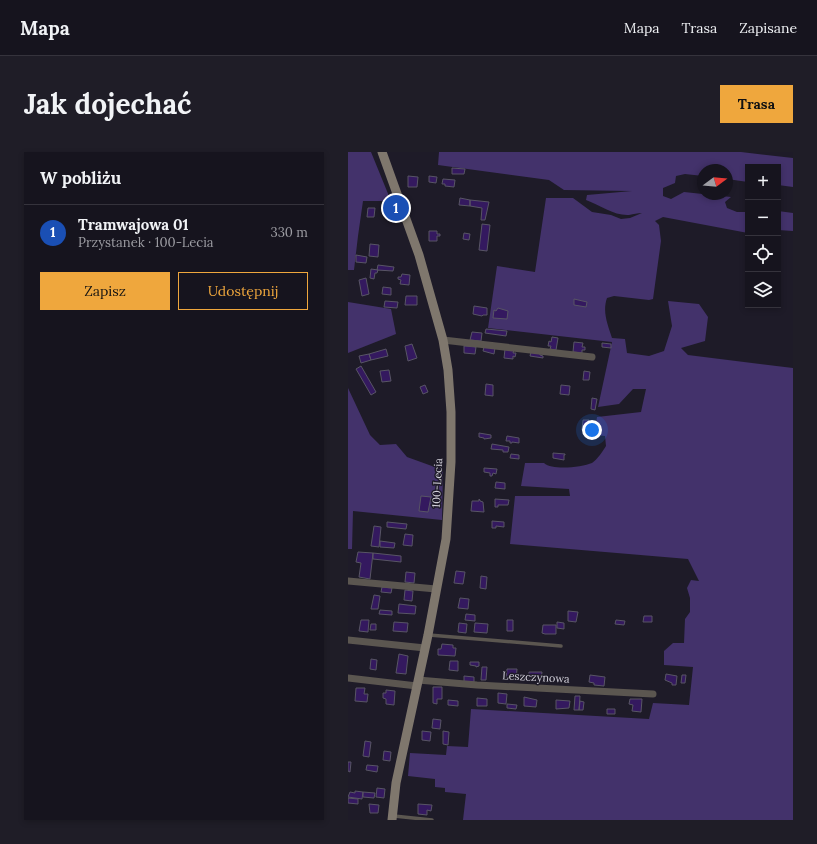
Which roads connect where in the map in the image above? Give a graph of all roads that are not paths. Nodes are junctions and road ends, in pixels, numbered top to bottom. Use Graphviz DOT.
graph roads {
  1 [pos="382,152"];
  2 [pos="443,340"];
  3 [pos="592,357"];
  4 [pos="348,581"];
  5 [pos="436,589"];
  6 [pos="428,635"];
  7 [pos="348,640"];
  8 [pos="561,646"];
  9 [pos="425,648"];
  10 [pos="348,678"];
  11 [pos="418,683"];
  12 [pos="653,694"];
  13 [pos="392,818"];
  14 [pos="432,820"];
  1 -- 2 [label="street, 100-Lecia"];
  2 -- 3 [label="street"];
  2 -- 5 [label="street, 100-Lecia"];
  4 -- 5 [label="street"];
  5 -- 6 [label="street, 100-Lecia"];
  6 -- 8 [label="lane"];
  6 -- 9 [label="street, 100-Lecia"];
  7 -- 9 [label="street"];
  9 -- 11 [label="street, 100-Lecia"];
  10 -- 11 [label="street, Leszczynowa"];
  11 -- 12 [label="street, Leszczynowa"];
  11 -- 13 [label="street, 100-Lecia"];
  13 -- 14 [label="lane"];
}
